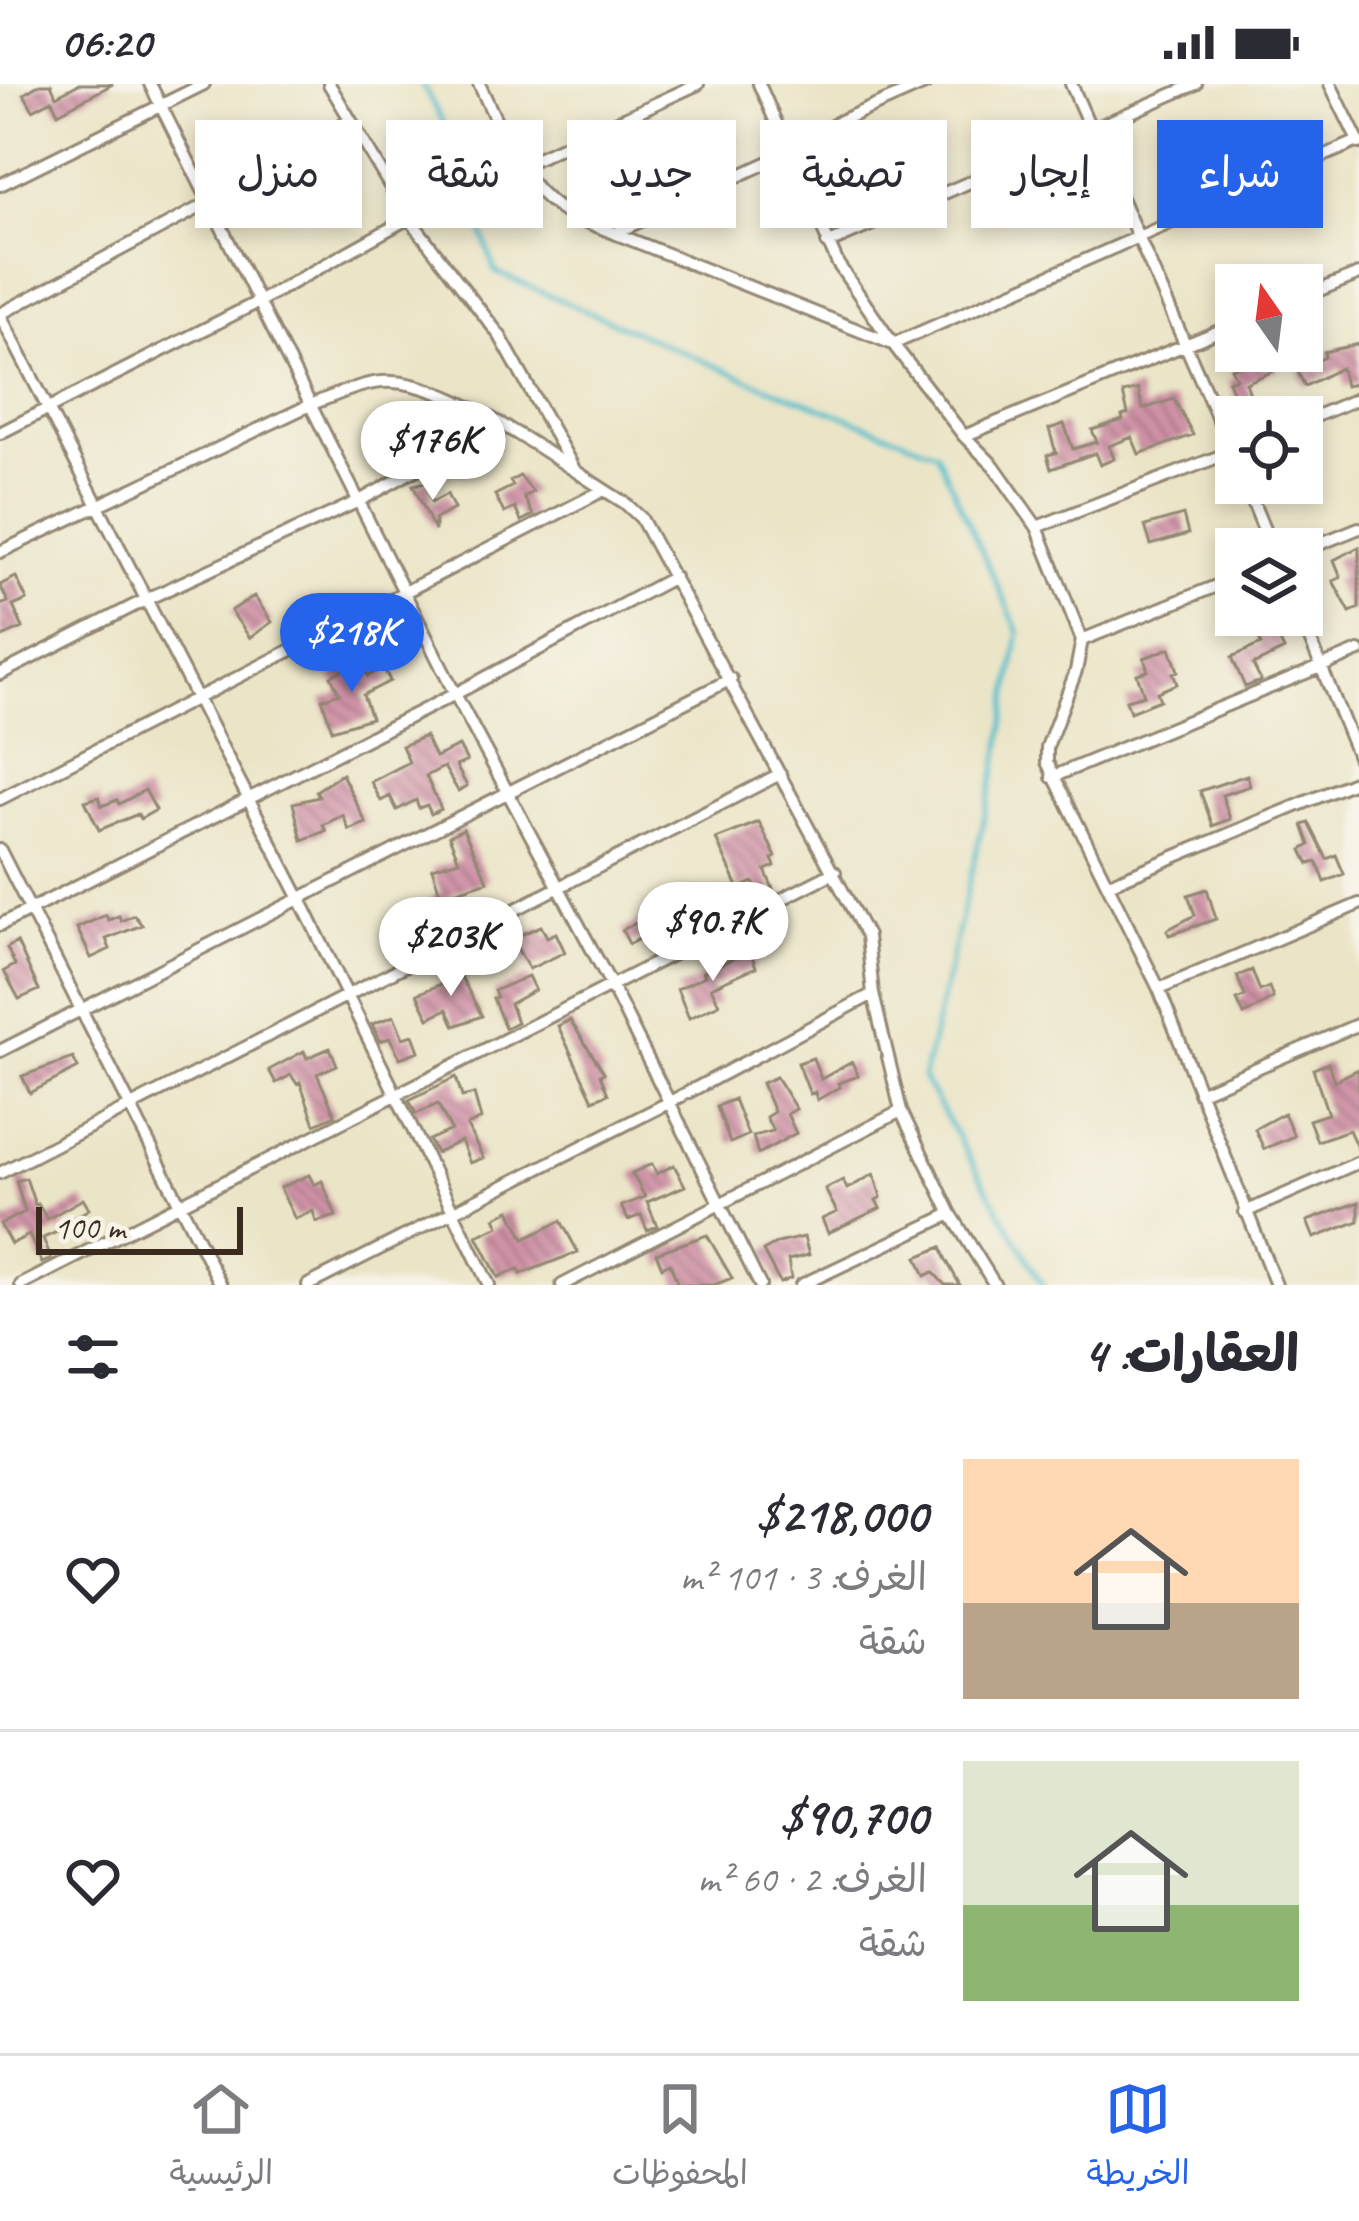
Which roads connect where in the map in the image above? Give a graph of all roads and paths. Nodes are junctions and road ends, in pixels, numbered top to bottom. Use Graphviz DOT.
graph roads {
  1 [pos="150,84"];
  2 [pos="204,84"];
  3 [pos="328,84"];
  4 [pos="479,84"];
  5 [pos="698,84"];
  6 [pos="759,84"];
  7 [pos="925,84"];
  8 [pos="1071,84"];
  9 [pos="1196,84"];
  10 [pos="1330,84"];
  11 [pos="162,106"];
  12 [pos="350,120"];
  13 [pos="497,120"];
  14 [pos="775,120"];
  15 [pos="842,120"];
  16 [pos="1086,120"];
  17 [pos="1117,120"];
  18 [pos="362,140"];
  19 [pos="1359,142"];
  20 [pos="543,155"];
  21 [pos="760,166"];
  22 [pos="195,175"];
  23 [pos="386,180"];
  24 [pos="971,183"];
  25 [pos="0,185"];
  26 [pos="543,199"];
  27 [pos="195,209"];
  28 [pos="221,228"];
  29 [pos="391,228"];
  30 [pos="417,228"];
  31 [pos="821,228"];
  32 [pos="1133,228"];
  33 [pos="615,233"];
  34 [pos="1137,238"];
  35 [pos="827,244"];
  36 [pos="1359,274"];
  37 [pos="1323,289"];
  38 [pos="258,302"];
  39 [pos="0,314"];
  40 [pos="1215,333"];
  41 [pos="893,344"];
  42 [pos="1187,344"];
  43 [pos="1359,398"];
  44 [pos="312,404"];
  45 [pos="1215,408"];
  46 [pos="49,409"];
  47 [pos="1323,413"];
  48 [pos="500,423"];
  49 [pos="0,433"];
  50 [pos="964,436"];
  51 [pos="1215,461"];
  52 [pos="576,472"];
  53 [pos="604,490"];
  54 [pos="361,500"];
  55 [pos="98,504"];
  56 [pos="1037,527"];
  57 [pos="1359,528"];
  58 [pos="1323,543"];
  59 [pos="0,552"];
  60 [pos="674,577"];
  61 [pos="1215,586"];
  62 [pos="405,592"];
  63 [pos="147,599"];
  64 [pos="1309,636"];
  65 [pos="1082,640"];
  66 [pos="1359,651"];
  67 [pos="1322,665"];
  68 [pos="0,674"];
  69 [pos="731,679"];
  70 [pos="455,694"];
  71 [pos="196,698"];
  72 [pos="1359,759"];
  73 [pos="780,775"];
  74 [pos="1052,777"];
  75 [pos="1359,780"];
  76 [pos="505,791"];
  77 [pos="248,798"];
  78 [pos="0,799"];
  79 [pos="0,850"];
  80 [pos="835,872"];
  81 [pos="1109,884"];
  82 [pos="558,890"];
  83 [pos="299,897"];
  84 [pos="1359,904"];
  85 [pos="30,909"];
  86 [pos="0,925"];
  87 [pos="610,983"];
  88 [pos="1159,989"];
  89 [pos="348,994"];
  90 [pos="873,994"];
  91 [pos="81,1009"];
  92 [pos="1359,1024"];
  93 [pos="0,1051"];
  94 [pos="392,1093"];
  95 [pos="1199,1093"];
  96 [pos="670,1102"];
  97 [pos="130,1104"];
  98 [pos="902,1111"];
  99 [pos="1359,1162"];
  100 [pos="0,1172"];
  101 [pos="180,1204"];
  102 [pos="723,1204"];
  103 [pos="451,1211"];
  104 [pos="1245,1212"];
  105 [pos="951,1214"];
  106 [pos="21,1285"];
  107 [pos="221,1285"];
  108 [pos="308,1285"];
  109 [pos="489,1285"];
  110 [pos="562,1285"];
  111 [pos="760,1285"];
  112 [pos="801,1285"];
  113 [pos="994,1285"];
  114 [pos="1276,1285"];
  1 -- 11 [label="street"];
  2 -- 11 [label="street"];
  3 -- 12 [label="street"];
  4 -- 13 [label="street"];
  5 -- 20 [label="street"];
  6 -- 14 [label="street"];
  7 -- 15 [label="street"];
  8 -- 16 [label="street"];
  9 -- 17 [label="street"];
  10 -- 19 [label="street"];
  11 -- 22 [label="street"];
  11 -- 25 [label="street"];
  18 -- 23 [label="street"];
  19 -- 34 [label="street"];
  21 -- 33 [label="street"];
  24 -- 35 [label="street"];
  26 -- 33 [label="street"];
  27 -- 39 [label="street"];
  28 -- 38 [label="street"];
  29 -- 38 [label="street"];
  30 -- 52 [label="street"];
  31 -- 35 [label="street"];
  32 -- 34 [label="street"];
  33 -- 41 [label="street"];
  34 -- 41 [label="street"];
  34 -- 42 [label="street"];
  35 -- 41 [label="street"];
  36 -- 37 [label="street"];
  38 -- 44 [label="street"];
  38 -- 46 [label="street"];
  39 -- 46 [label="street"];
  40 -- 42 [label="street"];
  41 -- 50 [label="street"];
  42 -- 45 [label="street"];
  42 -- 50 [label="street"];
  43 -- 47 [label="street"];
  44 -- 48 [label="street"];
  44 -- 54 [label="street"];
  44 -- 55 [label="street"];
  46 -- 49 [label="street"];
  46 -- 55 [label="street"];
  48 -- 52 [label="street"];
  48 -- 54 [label="street"];
  50 -- 56 [label="street"];
  51 -- 56 [label="street"];
  52 -- 53 [label="street"];
  53 -- 60 [label="street"];
  53 -- 62 [label="street"];
  54 -- 62 [label="street"];
  54 -- 63 [label="street"];
  55 -- 59 [label="street"];
  55 -- 63 [label="street"];
  56 -- 65 [label="street"];
  57 -- 58 [label="street"];
  60 -- 69 [label="street"];
  60 -- 70 [label="street"];
  61 -- 65 [label="street"];
  62 -- 70 [label="street"];
  62 -- 71 [label="street"];
  63 -- 68 [label="street"];
  63 -- 71 [label="street"];
  64 -- 67 [label="street"];
  65 -- 74 [label="street"];
  66 -- 67 [label="street"];
  67 -- 72 [label="street"];
  67 -- 74 [label="street"];
  69 -- 73 [label="street"];
  69 -- 76 [label="street"];
  70 -- 76 [label="street"];
  70 -- 77 [label="street"];
  71 -- 77 [label="street"];
  71 -- 78 [label="street"];
  73 -- 80 [label="street"];
  73 -- 82 [label="street"];
  74 -- 81 [label="street"];
  75 -- 81 [label="street"];
  76 -- 82 [label="street"];
  76 -- 83 [label="street"];
  77 -- 83 [label="street"];
  77 -- 85 [label="street"];
  79 -- 85 [label="street"];
  80 -- 87 [label="street"];
  80 -- 90 [label="street"];
  81 -- 88 [label="street"];
  82 -- 87 [label="street"];
  82 -- 89 [label="street"];
  83 -- 89 [label="street"];
  83 -- 91 [label="street"];
  84 -- 88 [label="street"];
  85 -- 86 [label="street"];
  85 -- 91 [label="street"];
  87 -- 94 [label="street"];
  87 -- 96 [label="street"];
  88 -- 95 [label="street"];
  89 -- 94 [label="street"];
  89 -- 97 [label="street"];
  90 -- 96 [label="street"];
  90 -- 98 [label="street"];
  91 -- 93 [label="street"];
  91 -- 97 [label="street"];
  92 -- 95 [label="street"];
  94 -- 101 [label="street"];
  94 -- 103 [label="street"];
  95 -- 104 [label="street"];
  96 -- 102 [label="street"];
  96 -- 103 [label="street"];
  97 -- 100 [label="street"];
  97 -- 101 [label="street"];
  98 -- 102 [label="street"];
  98 -- 105 [label="street"];
  99 -- 104 [label="street"];
  101 -- 106 [label="street"];
  101 -- 107 [label="street"];
  102 -- 110 [label="street"];
  102 -- 111 [label="street"];
  103 -- 108 [label="street"];
  103 -- 109 [label="street"];
  104 -- 114 [label="street"];
  105 -- 112 [label="street"];
  105 -- 113 [label="street"];
}
